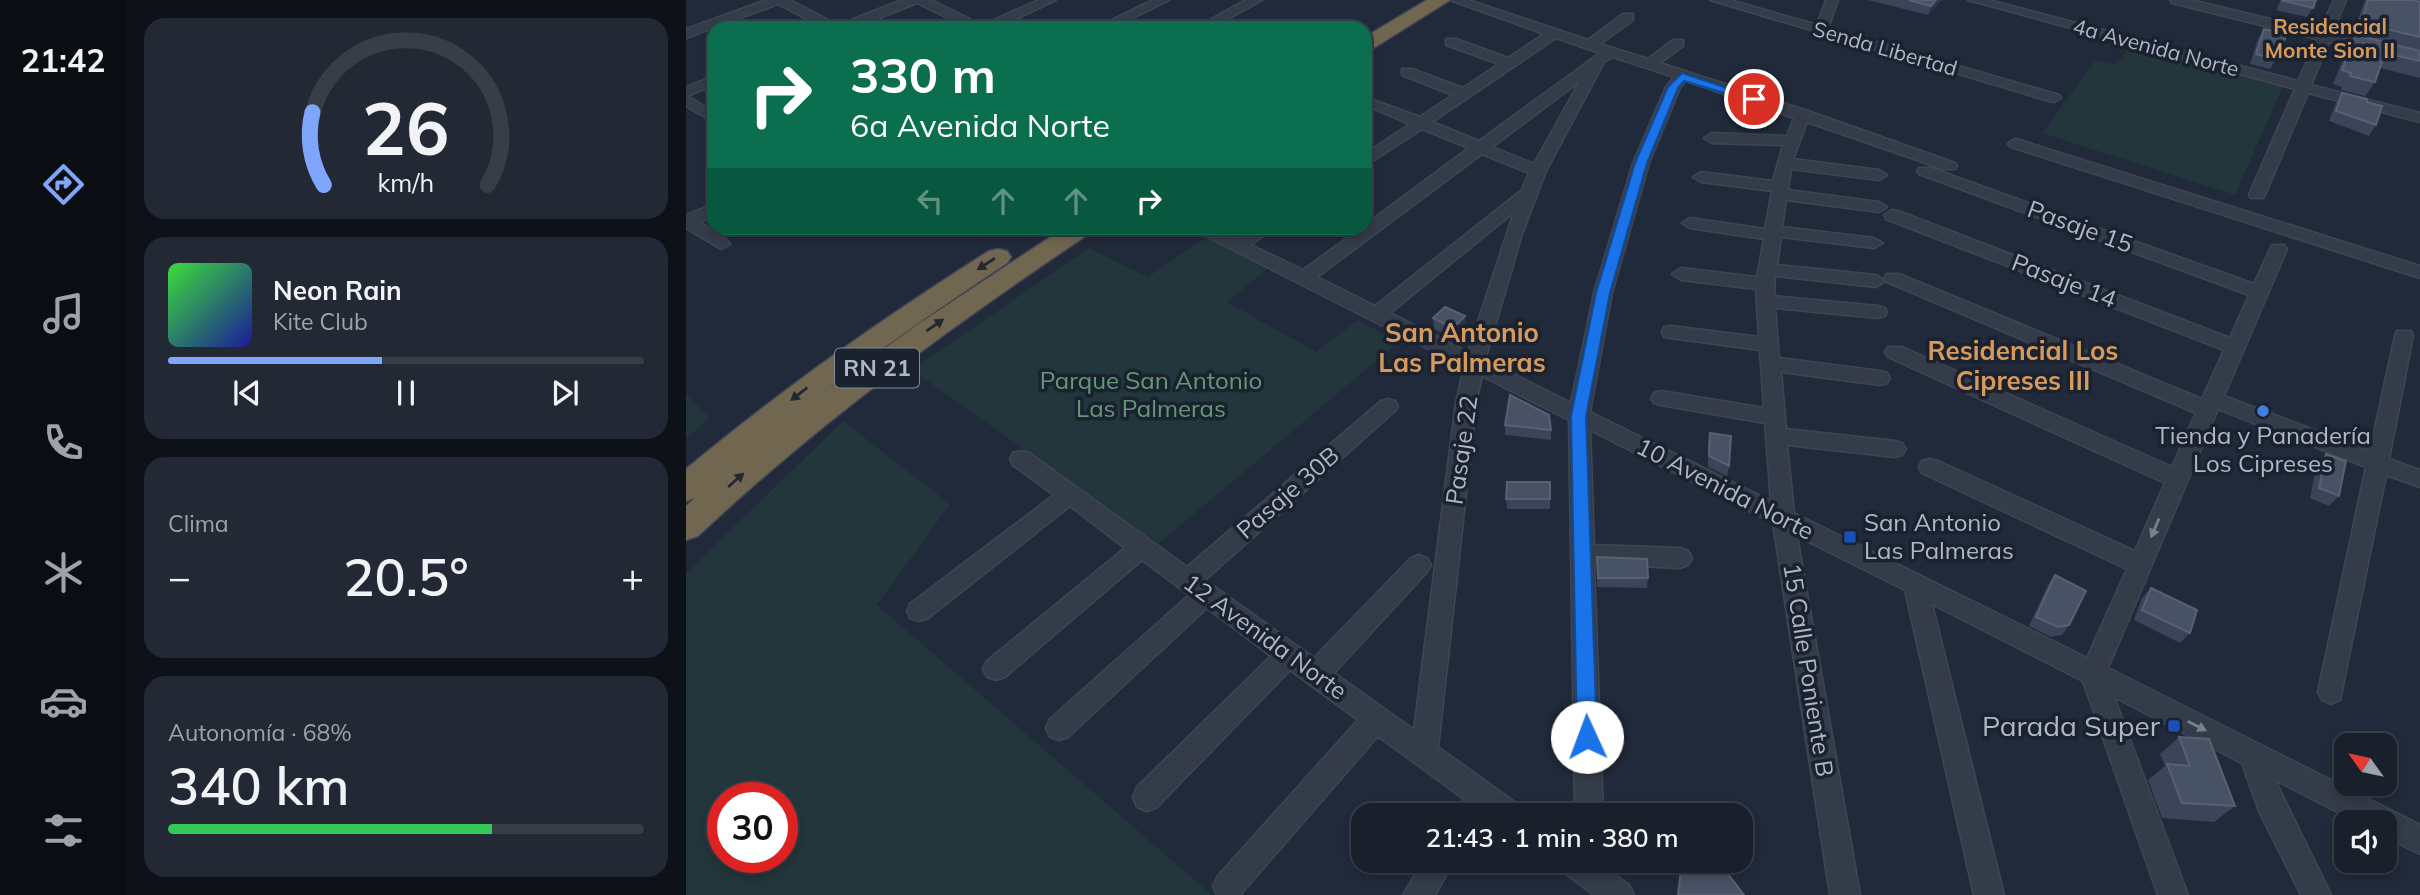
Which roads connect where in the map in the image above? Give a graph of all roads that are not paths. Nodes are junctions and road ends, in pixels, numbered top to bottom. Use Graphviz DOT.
graph roads {
  1 [pos="779,0"];
  2 [pos="913,0"];
  3 [pos="921,0"];
  4 [pos="1050,0"];
  5 [pos="1163,0"];
  6 [pos="1256,0"];
  7 [pos="1416,0"];
  8 [pos="1441,0"];
  9 [pos="1456,0"];
  10 [pos="1716,0"];
  11 [pos="1832,0"];
  12 [pos="1974,0"];
  13 [pos="2176,0"];
  14 [pos="2340,0"];
  15 [pos="1628,17"];
  16 [pos="732,21"];
  17 [pos="820,21"];
  18 [pos="860,21"];
  19 [pos="964,21"];
  20 [pos="1002,21"];
  21 [pos="1117,21"];
  22 [pos="1216,21"];
  23 [pos="1372,24"];
  24 [pos="1821,31"];
  25 [pos="707,32"];
  26 [pos="1554,33"];
  27 [pos="686,34"];
  28 [pos="2324,36"];
  29 [pos="1372,41"];
  30 [pos="1451,42"];
  31 [pos="1678,43"];
  32 [pos="1599,53"];
  33 [pos="2420,60"];
  34 [pos="1510,63"];
  35 [pos="1649,65"];
  36 [pos="1406,72"];
  37 [pos="1682,77"];
  38 [pos="707,83"];
  39 [pos="2303,87"];
  40 [pos="686,92"];
  41 [pos="1465,94"];
  42 [pos="2054,98"];
  43 [pos="686,100"];
  44 [pos="1372,103"];
  45 [pos="707,114"];
  46 [pos="1802,114"];
  47 [pos="2420,118"];
  48 [pos="1421,124"];
  49 [pos="1712,138"];
  50 [pos="1793,141"];
  51 [pos="2017,144"];
  52 [pos="1480,148"];
  53 [pos="1372,156"];
  54 [pos="1783,163"];
  55 [pos="1902,163"];
  56 [pos="1949,166"];
  57 [pos="1538,171"];
  58 [pos="1880,175"];
  59 [pos="1701,177"];
  60 [pos="1779,190"];
  61 [pos="1531,193"];
  62 [pos="2257,195"];
  63 [pos="707,212"];
  64 [pos="687,221"];
  65 [pos="1690,223"];
  66 [pos="1372,228"];
  67 [pos="1772,233"];
  68 [pos="707,235"];
  69 [pos="707,235"];
  70 [pos="1033,235"];
  71 [pos="1070,235"];
  72 [pos="1218,235"];
  73 [pos="1254,235"];
  74 [pos="1362,235"];
  75 [pos="1874,243"];
  76 [pos="720,244"];
  77 [pos="1239,245"];
  78 [pos="2278,249"];
  79 [pos="2420,272"];
  80 [pos="1681,274"];
  81 [pos="1304,278"];
  82 [pos="1766,285"];
  83 [pos="2259,292"];
  84 [pos="1878,312"];
  85 [pos="1376,315"];
  86 [pos="1671,332"];
  87 [pos="2403,336"];
  88 [pos="2235,347"];
  89 [pos="1895,352"];
  90 [pos="1769,355"];
  91 [pos="1476,365"];
  92 [pos="1880,378"];
  93 [pos="1661,398"];
  94 [pos="2210,404"];
  95 [pos="1388,406"];
  96 [pos="1579,416"];
  97 [pos="1776,427"];
  98 [pos="1895,449"];
  99 [pos="1021,459"];
  100 [pos="2380,463"];
  101 [pos="1930,467"];
  102 [pos="2420,479"];
  103 [pos="2176,480"];
  104 [pos="686,488"];
  105 [pos="1070,494"];
  106 [pos="1783,518"];
  107 [pos="686,526"];
  108 [pos="1142,547"];
  109 [pos="1582,554"];
  110 [pos="1680,558"];
  111 [pos="2140,564"];
  112 [pos="1419,565"];
  113 [pos="1916,585"];
  114 [pos="1197,587"];
  115 [pos="919,611"];
  116 [pos="1289,654"];
  117 [pos="996,669"];
  118 [pos="2092,673"];
  119 [pos="1316,674"];
  120 [pos="2331,692"];
  121 [pos="1377,718"];
  122 [pos="1059,728"];
  123 [pos="1424,753"];
  124 [pos="2253,755"];
  125 [pos="1147,797"];
  126 [pos="1474,803"];
  127 [pos="1589,803"];
  128 [pos="2420,840"];
  129 [pos="1432,873"];
  130 [pos="1586,873"];
  131 [pos="1228,886"];
  132 [pos="1418,895"];
  133 [pos="1619,895"];
  134 [pos="1845,895"];
  135 [pos="1989,895"];
  136 [pos="2174,895"];
  137 [pos="2316,895"];
  1 -- 16 [label="street"];
  1 -- 17 [label="street"];
  2 -- 18 [label="street"];
  3 -- 19 [label="street"];
  4 -- 20 [label="street"];
  5 -- 21 [label="street"];
  6 -- 22 [label="street"];
  7 -- 23 [label="highway"];
  8 -- 29 [label="highway"];
  9 -- 26 [label="street"];
  10 -- 24 [label="street, Senda Libertad"];
  11 -- 24 [label="street"];
  12 -- 39 [label="street, 4a Avenida Norte"];
  13 -- 28 [label="street"];
  14 -- 28 [label="street"];
  15 -- 32 [label="street"];
  24 -- 42 [label="street, Senda Libertad"];
  25 -- 27 [label="street"];
  26 -- 32 [label="street"];
  26 -- 34 [label="street"];
  28 -- 33 [label="street"];
  28 -- 39 [label="street"];
  30 -- 34 [label="street"];
  31 -- 35 [label="street"];
  32 -- 35 [label="street"];
  32 -- 52 [label="street"];
  32 -- 57 [label="street, Pasaje 22"];
  34 -- 41 [label="street"];
  35 -- 37 [label="street"];
  36 -- 41 [label="street"];
  37 -- 46 [label="street"];
  37 -- 96 [label="street"];
  38 -- 40 [label="street"];
  39 -- 47 [label="street, 4a Avenida Norte"];
  39 -- 62 [label="street"];
  41 -- 48 [label="street"];
  43 -- 45 [label="street"];
  44 -- 48 [label="street"];
  46 -- 50 [label="street, 15 Calle Poniente B"];
  46 -- 56 [label="street"];
  48 -- 52 [label="street"];
  48 -- 53 [label="street"];
  49 -- 50 [label="street"];
  50 -- 54 [label="street, 15 Calle Poniente B"];
  51 -- 79 [label="street"];
  52 -- 57 [label="street"];
  52 -- 66 [label="street"];
  54 -- 58 [label="street"];
  54 -- 60 [label="street, 15 Calle Poniente B"];
  55 -- 83 [label="street, Pasaje 15"];
  57 -- 61 [label="street, Pasaje 22"];
  59 -- 60 [label="street, Pasaje 14"];
  60 -- 67 [label="street, 15 Calle Poniente B"];
  60 -- 88 [label="street, Pasaje 14"];
  61 -- 85 [label="street"];
  61 -- 91 [label="street, Pasaje 22"];
  63 -- 64 [label="street"];
  64 -- 68 [label="street"];
  65 -- 67 [label="street"];
  67 -- 75 [label="street"];
  67 -- 82 [label="street, 15 Calle Poniente B"];
  69 -- 76 [label="street"];
  70 -- 104 [label="highway, RN 21, one-way"];
  107 -- 71 [label="highway, RN 21, one-way"];
  72 -- 77 [label="street, 10 Avenida Norte"];
  73 -- 77 [label="street"];
  74 -- 81 [label="street"];
  77 -- 81 [label="street, 10 Avenida Norte"];
  78 -- 83 [label="street"];
  80 -- 82 [label="street"];
  81 -- 85 [label="street, 10 Avenida Norte"];
  82 -- 84 [label="street"];
  82 -- 90 [label="street, 15 Calle Poniente B"];
  82 -- 94 [label="street"];
  83 -- 88 [label="street"];
  85 -- 91 [label="street, 10 Avenida Norte"];
  86 -- 90 [label="street"];
  87 -- 100 [label="street"];
  88 -- 94 [label="street"];
  89 -- 103 [label="street"];
  90 -- 92 [label="street"];
  90 -- 97 [label="street, 15 Calle Poniente B"];
  91 -- 96 [label="street, 10 Avenida Norte"];
  91 -- 123 [label="street, Pasaje 22"];
  93 -- 97 [label="street"];
  94 -- 100 [label="street"];
  94 -- 103 [label="street"];
  95 -- 114 [label="street, Pasaje 30B"];
  96 -- 106 [label="street, 10 Avenida Norte"];
  96 -- 109 [label="street"];
  97 -- 98 [label="street"];
  97 -- 106 [label="street, 15 Calle Poniente B"];
  99 -- 105 [label="street, 12 Avenida Norte"];
  100 -- 102 [label="street"];
  100 -- 120 [label="street"];
  101 -- 111 [label="street"];
  103 -- 111 [label="street, one-way"];
  105 -- 108 [label="street, 12 Avenida Norte"];
  105 -- 115 [label="street"];
  106 -- 113 [label="street, 10 Avenida Norte"];
  106 -- 134 [label="street, 15 Calle Poniente B"];
  108 -- 114 [label="street, 12 Avenida Norte"];
  108 -- 117 [label="street"];
  109 -- 110 [label="street"];
  109 -- 127 [label="street"];
  111 -- 118 [label="street"];
  112 -- 119 [label="street"];
  113 -- 118 [label="street, 10 Avenida Norte"];
  113 -- 135 [label="street"];
  114 -- 116 [label="street, 12 Avenida Norte"];
  114 -- 122 [label="street, Pasaje 30B"];
  116 -- 119 [label="street, 12 Avenida Norte"];
  116 -- 125 [label="street"];
  118 -- 124 [label="street, 10 Avenida Norte, one-way"];
  118 -- 136 [label="street"];
  119 -- 121 [label="street, 12 Avenida Norte"];
  121 -- 123 [label="street, 12 Avenida Norte"];
  121 -- 131 [label="street"];
  123 -- 126 [label="street, 12 Avenida Norte"];
  124 -- 128 [label="street, 10 Avenida Norte"];
  124 -- 137 [label="street"];
  129 -- 132 [label="street"];
  130 -- 133 [label="street"];
}
